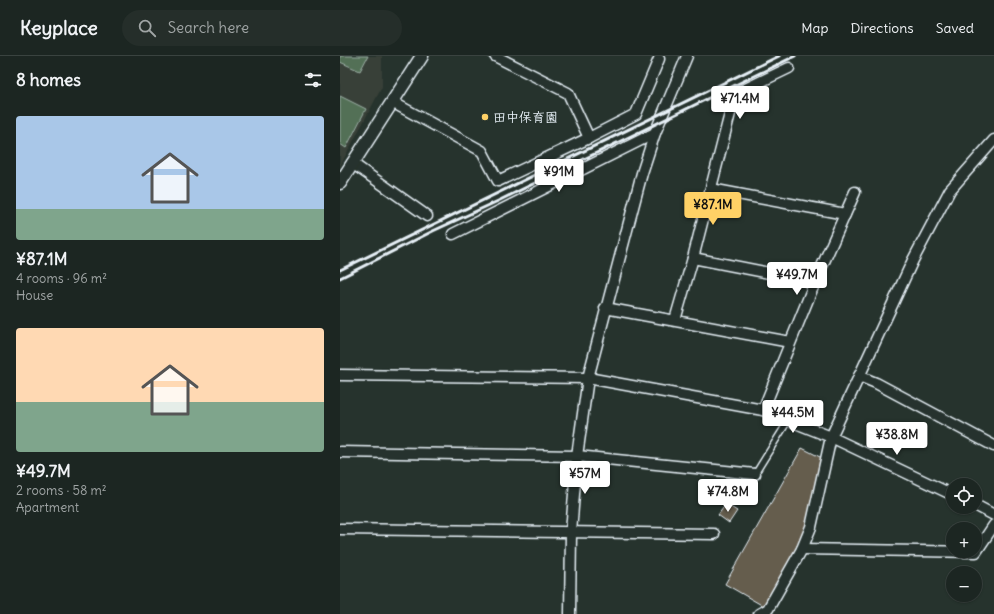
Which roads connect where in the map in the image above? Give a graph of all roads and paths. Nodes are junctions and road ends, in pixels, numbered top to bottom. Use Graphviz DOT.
graph roads {
  1 [pos="422,56"];
  2 [pos="687,56"];
  3 [pos="501,57"];
  4 [pos="658,57"];
  5 [pos="789,68"];
  6 [pos="392,102"];
  7 [pos="655,133"];
  8 [pos="589,138"];
  9 [pos="994,140"];
  10 [pos="352,163"];
  11 [pos="340,183"];
  12 [pos="711,189"];
  13 [pos="855,192"];
  14 [pos="845,214"];
  15 [pos="427,216"];
  16 [pos="453,234"];
  17 [pos="693,258"];
  18 [pos="815,282"];
  19 [pos="605,308"];
  20 [pos="675,320"];
  21 [pos="790,342"];
  22 [pos="340,375"];
  23 [pos="859,376"];
  24 [pos="588,378"];
  25 [pos="763,410"];
  26 [pos="788,421"];
  27 [pos="831,437"];
  28 [pos="994,446"];
  29 [pos="340,452"];
  30 [pos="577,456"];
  31 [pos="755,474"];
  32 [pos="946,492"];
  33 [pos="982,508"];
  34 [pos="994,514"];
  35 [pos="994,525"];
  36 [pos="340,529"];
  37 [pos="571,532"];
  38 [pos="714,534"];
  39 [pos="802,549"];
  40 [pos="570,614"];
  41 [pos="759,614"];
  1 -- 6 [label="street"];
  2 -- 7 [label="street"];
  3 -- 8 [label="street"];
  4 -- 8 [label="street"];
  5 -- 12 [label="street"];
  6 -- 8 [label="street"];
  6 -- 10 [label="street"];
  7 -- 16 [label="street"];
  7 -- 19 [label="street"];
  9 -- 23 [label="street"];
  10 -- 11 [label="street"];
  10 -- 15 [label="street"];
  12 -- 14 [label="street"];
  12 -- 17 [label="street"];
  13 -- 14 [label="street"];
  14 -- 18 [label="street"];
  17 -- 18 [label="street"];
  17 -- 20 [label="street"];
  18 -- 21 [label="street"];
  19 -- 20 [label="street"];
  19 -- 24 [label="street"];
  20 -- 21 [label="street"];
  21 -- 25 [label="street"];
  22 -- 24 [label="street"];
  23 -- 27 [label="street"];
  23 -- 28 [label="street"];
  24 -- 25 [label="street"];
  24 -- 30 [label="street"];
  25 -- 26 [label="street"];
  26 -- 27 [label="street"];
  26 -- 31 [label="lane"];
  27 -- 32 [label="street"];
  27 -- 39 [label="street"];
  29 -- 30 [label="street"];
  30 -- 31 [label="street"];
  30 -- 37 [label="street"];
  33 -- 34 [label="street"];
  35 -- 39 [label="street"];
  36 -- 37 [label="street"];
  37 -- 38 [label="street"];
  37 -- 40 [label="street"];
  39 -- 41 [label="street"];
}
